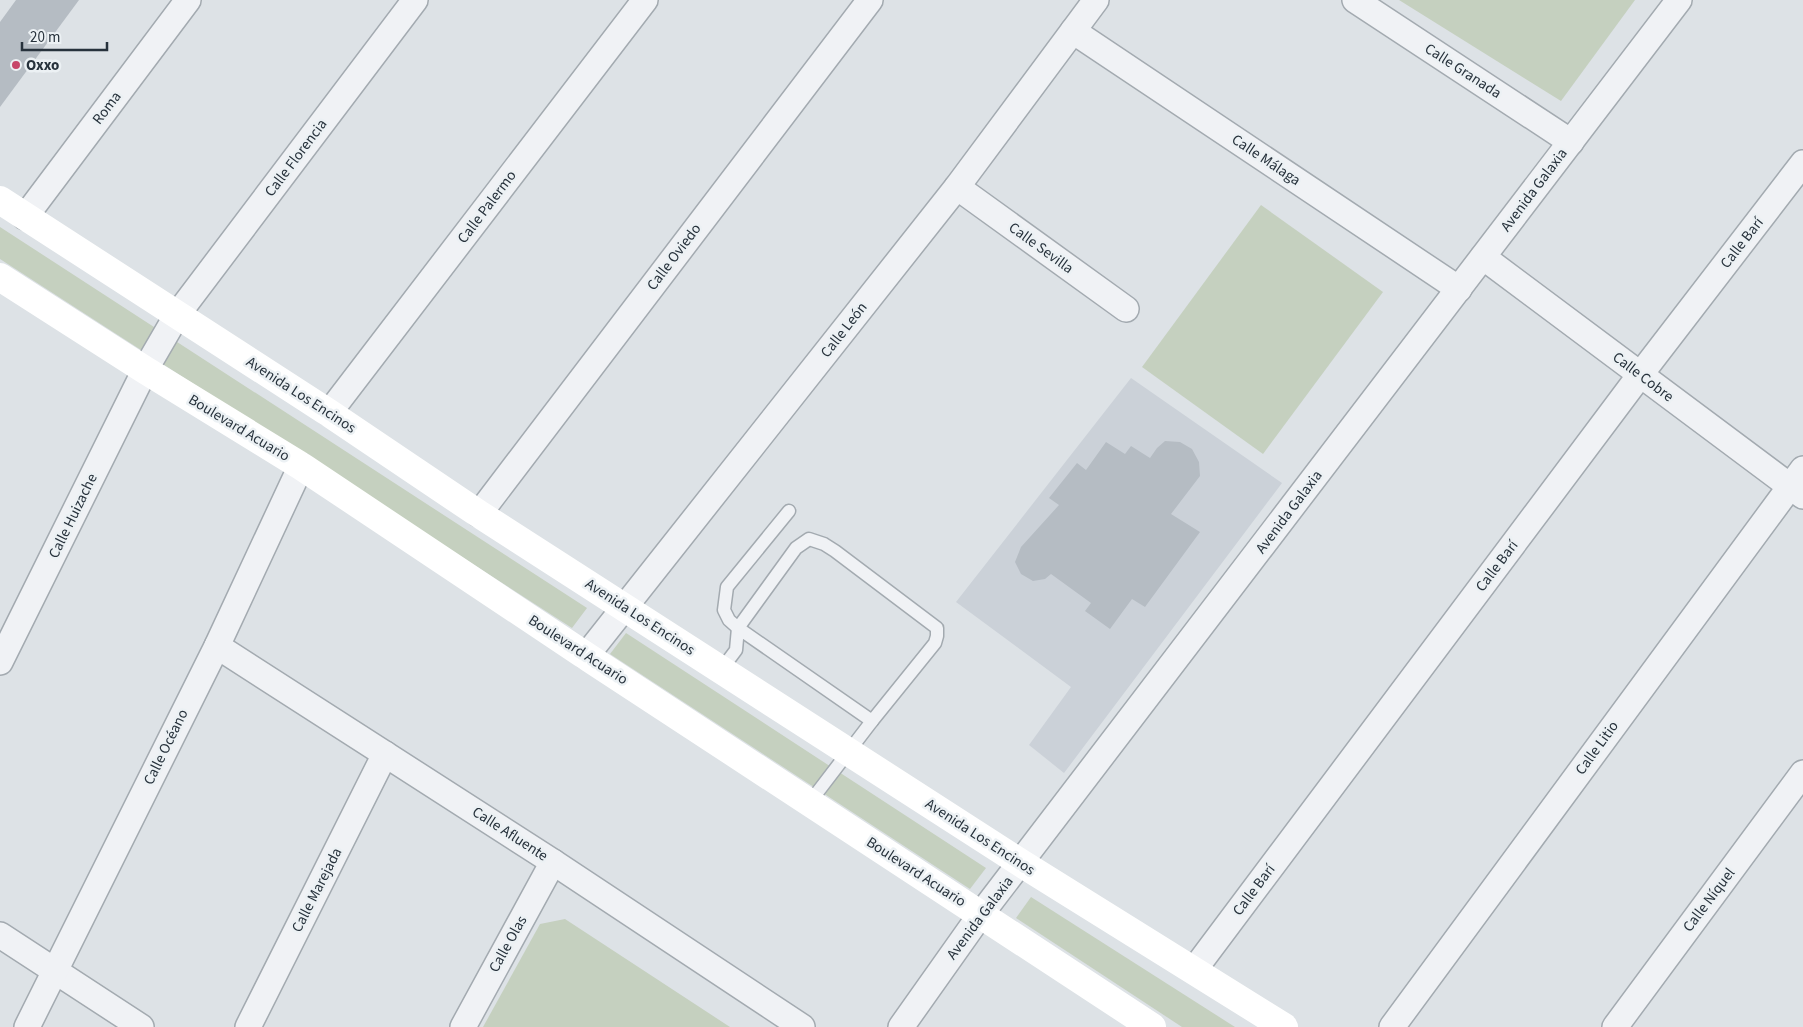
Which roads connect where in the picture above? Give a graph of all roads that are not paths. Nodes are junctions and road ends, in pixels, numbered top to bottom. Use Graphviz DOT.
graph roads {
  1 [pos="188,0"];
  2 [pos="415,0"];
  3 [pos="645,0"];
  4 [pos="870,0"];
  5 [pos="1096,0"];
  6 [pos="1355,0"];
  7 [pos="1679,0"];
  8 [pos="1073,31"];
  9 [pos="1571,142"];
  10 [pos="1803,163"];
  11 [pos="957,187"];
  12 [pos="0,200"];
  13 [pos="25,217"];
  14 [pos="1483,257"];
  15 [pos="0,278"];
  16 [pos="1459,289"];
  17 [pos="1126,309"];
  18 [pos="177,315"];
  19 [pos="145,370"];
  20 [pos="1640,375"];
  21 [pos="329,413"];
  22 [pos="301,466"];
  23 [pos="1799,484"];
  24 [pos="789,511"];
  25 [pos="479,514"];
  26 [pos="624,607"];
  27 [pos="738,628"];
  28 [pos="217,646"];
  29 [pos="586,656"];
  30 [pos="0,662"];
  31 [pos="721,670"];
  32 [pos="872,721"];
  33 [pos="849,752"];
  34 [pos="385,754"];
  35 [pos="1803,773"];
  36 [pos="810,802"];
  37 [pos="553,862"];
  38 [pos="1021,863"];
  39 [pos="981,914"];
  40 [pos="0,935"];
  41 [pos="56,970"];
  42 [pos="1194,970"];
  43 [pos="27,1027"];
  44 [pos="141,1027"];
  45 [pos="248,1027"];
  46 [pos="463,1027"];
  47 [pos="802,1027"];
  48 [pos="901,1027"];
  49 [pos="1152,1027"];
  50 [pos="1284,1027"];
  51 [pos="1392,1027"];
  52 [pos="1615,1027"];
  1 -- 13 [label="street, Roma"];
  2 -- 18 [label="street, Calle Florencia"];
  3 -- 21 [label="street, Calle Palermo"];
  4 -- 25 [label="street, Calle Oviedo"];
  5 -- 8 [label="street, Calle León"];
  6 -- 9 [label="street, Calle Granada"];
  7 -- 9 [label="street, Avenida Galaxia"];
  8 -- 11 [label="street, Calle León"];
  8 -- 16 [label="street, Calle Málaga"];
  9 -- 14 [label="street, Avenida Galaxia"];
  10 -- 20 [label="street, Calle Barí"];
  11 -- 17 [label="street, Calle Sevilla"];
  11 -- 26 [label="street, Calle León"];
  12 -- 13 [label="street, Avenida Los Encinos"];
  13 -- 18 [label="street, Avenida Los Encinos"];
  14 -- 16 [label="street, Avenida Galaxia"];
  14 -- 20 [label="street, Calle Cobre"];
  15 -- 19 [label="street, Boulevard Acuario"];
  16 -- 38 [label="street, Avenida Galaxia"];
  18 -- 19 [label="street, Calle Florencia"];
  18 -- 21 [label="street, Avenida Los Encinos"];
  19 -- 22 [label="street, Boulevard Acuario"];
  19 -- 30 [label="street, Calle Huizache"];
  20 -- 23 [label="street, Calle Cobre"];
  20 -- 42 [label="street, Calle Barí"];
  21 -- 25 [label="street, Avenida Los Encinos"];
  22 -- 28 [label="street, Calle Océano"];
  22 -- 29 [label="street, Boulevard Acuario"];
  23 -- 51 [label="street, Calle Litio"];
  24 -- 27 [label="lane"];
  25 -- 26 [label="street, Avenida Los Encinos"];
  26 -- 29 [label="street, Calle León"];
  26 -- 31 [label="street, Avenida Los Encinos"];
  27 -- 31 [label="lane"];
  27 -- 32 [label="lane"];
  27 -- 32 [label="lane"];
  28 -- 34 [label="street, Calle Afluente"];
  28 -- 41 [label="street, Calle Océano"];
  29 -- 36 [label="street, Boulevard Acuario"];
  31 -- 33 [label="street, Avenida Los Encinos"];
  32 -- 33 [label="lane"];
  33 -- 36 [label="lane"];
  33 -- 38 [label="street, Avenida Los Encinos"];
  34 -- 37 [label="street, Calle Afluente"];
  34 -- 45 [label="street, Calle Marejada"];
  35 -- 52 [label="street, Calle Níquel"];
  36 -- 39 [label="street, Boulevard Acuario"];
  37 -- 46 [label="street, Calle Olas"];
  37 -- 47 [label="street, Calle Afluente"];
  38 -- 39 [label="street, Avenida Galaxia"];
  38 -- 42 [label="street, Avenida Los Encinos"];
  39 -- 48 [label="street, Avenida Galaxia"];
  39 -- 49 [label="street, Boulevard Acuario"];
  40 -- 41 [label="street"];
  41 -- 43 [label="street, Calle Océano"];
  41 -- 44 [label="street"];
  42 -- 50 [label="street, Avenida Los Encinos"];
}
